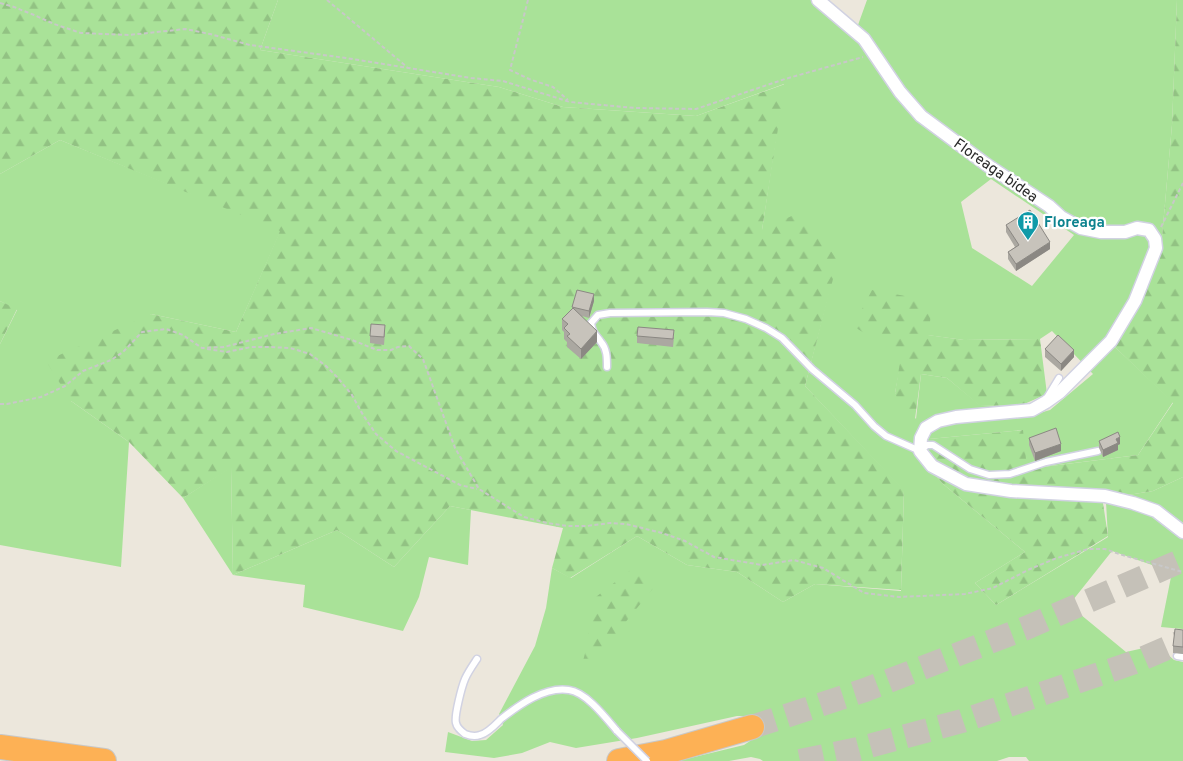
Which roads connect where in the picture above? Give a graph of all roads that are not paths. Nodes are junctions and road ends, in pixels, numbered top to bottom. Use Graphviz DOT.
graph roads {
  1 [pos="818,0"];
  2 [pos="607,367"];
  3 [pos="1059,378"];
  4 [pos="1046,402"];
  5 [pos="920,450"];
  6 [pos="1098,451"];
  7 [pos="1183,532"];
  8 [pos="477,659"];
  9 [pos="752,727"];
  10 [pos="0,747"];
  11 [pos="104,761"];
  12 [pos="619,761"];
  13 [pos="647,761"];
  1 -- 4 [label="street, Floreaga bidea"];
  2 -- 5 [label="lane"];
  3 -- 4 [label="lane"];
  4 -- 5 [label="street"];
  5 -- 6 [label="lane"];
  5 -- 7 [label="street"];
  8 -- 13 [label="lane, bridge"];
  9 -- 12 [label="highway"];
  10 -- 11 [label="highway"];
}
